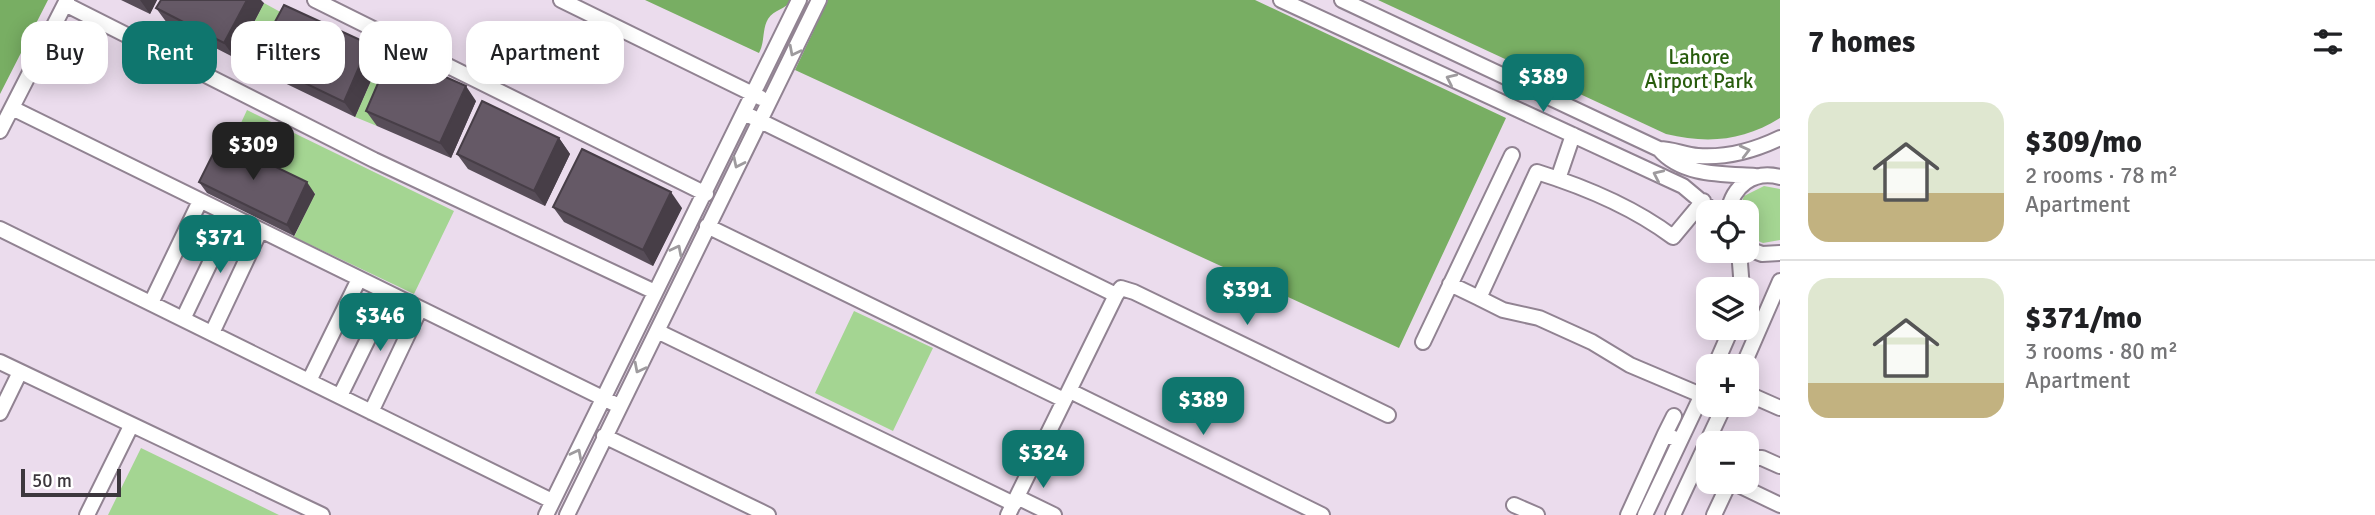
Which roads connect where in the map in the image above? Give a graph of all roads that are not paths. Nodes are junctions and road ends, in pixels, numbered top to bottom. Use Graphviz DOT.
graph roads {
  1 [pos="315,0"];
  2 [pos="561,0"];
  3 [pos="800,0"];
  4 [pos="819,0"];
  5 [pos="1281,0"];
  6 [pos="1342,0"];
  7 [pos="66,2"];
  8 [pos="753,95"];
  9 [pos="769,102"];
  10 [pos="12,108"];
  11 [pos="744,113"];
  12 [pos="760,119"];
  13 [pos="0,131"];
  14 [pos="1573,135"];
  15 [pos="1780,138"];
  16 [pos="1659,149"];
  17 [pos="1512,155"];
  18 [pos="1771,174"];
  19 [pos="1558,178"];
  20 [pos="706,194"];
  21 [pos="1702,200"];
  22 [pos="1732,200"];
  23 [pos="200,201"];
  24 [pos="1696,209"];
  25 [pos="232,216"];
  26 [pos="708,226"];
  27 [pos="0,229"];
  28 [pos="260,231"];
  29 [pos="1759,253"];
  30 [pos="1780,253"];
  31 [pos="359,279"];
  32 [pos="1780,281"];
  33 [pos="1450,284"];
  34 [pos="655,292"];
  35 [pos="390,294"];
  36 [pos="1116,295"];
  37 [pos="1479,298"];
  38 [pos="1777,298"];
  39 [pos="151,303"];
  40 [pos="419,309"];
  41 [pos="183,319"];
  42 [pos="657,331"];
  43 [pos="212,333"];
  44 [pos="1423,342"];
  45 [pos="1749,354"];
  46 [pos="0,362"];
  47 [pos="20,372"];
  48 [pos="309,381"];
  49 [pos="1696,388"];
  50 [pos="340,396"];
  51 [pos="1067,396"];
  52 [pos="604,399"];
  53 [pos="1759,399"];
  54 [pos="619,406"];
  55 [pos="1780,408"];
  56 [pos="1696,411"];
  57 [pos="371,412"];
  58 [pos="0,413"];
  59 [pos="1388,415"];
  60 [pos="1674,416"];
  61 [pos="1718,417"];
  62 [pos="131,426"];
  63 [pos="1665,434"];
  64 [pos="604,436"];
  65 [pos="1680,441"];
  66 [pos="1759,457"];
  67 [pos="1780,466"];
  68 [pos="1013,505"];
  69 [pos="1514,505"];
  70 [pos="1780,505"];
  71 [pos="549,508"];
  72 [pos="1720,513"];
  73 [pos="87,515"];
  74 [pos="322,515"];
  75 [pos="567,515"];
  76 [pos="768,515"];
  77 [pos="1054,515"];
  78 [pos="1322,515"];
  79 [pos="1537,515"];
  80 [pos="1628,515"];
  81 [pos="1645,515"];
  82 [pos="1673,515"];
  1 -- 20 [label="street"];
  2 -- 8 [label="street"];
  3 -- 8 [label="street"];
  4 -- 9 [label="street, one-way"];
  14 -- 5 [label="street, one-way"];
  6 -- 16 [label="street"];
  7 -- 10 [label="street"];
  7 -- 34 [label="street"];
  8 -- 9 [label="street"];
  8 -- 11 [label="street"];
  9 -- 12 [label="street"];
  10 -- 13 [label="street"];
  10 -- 23 [label="street"];
  11 -- 12 [label="street"];
  11 -- 20 [label="street"];
  12 -- 26 [label="street, one-way"];
  12 -- 36 [label="street"];
  14 -- 19 [label="street"];
  21 -- 14 [label="street, one-way"];
  16 -- 15 [label="street, one-way"];
  16 -- 18 [label="street"];
  17 -- 33 [label="street"];
  18 -- 22 [label="street"];
  19 -- 24 [label="street"];
  19 -- 37 [label="street"];
  34 -- 20 [label="street, one-way"];
  23 -- 25 [label="street"];
  23 -- 39 [label="street"];
  25 -- 28 [label="street"];
  25 -- 41 [label="street"];
  26 -- 42 [label="street"];
  26 -- 51 [label="street"];
  27 -- 39 [label="street"];
  28 -- 31 [label="street"];
  28 -- 43 [label="street"];
  29 -- 30 [label="street"];
  31 -- 35 [label="street"];
  31 -- 48 [label="street"];
  32 -- 38 [label="street"];
  33 -- 37 [label="street"];
  33 -- 44 [label="street"];
  34 -- 52 [label="street"];
  35 -- 40 [label="street"];
  35 -- 50 [label="street"];
  36 -- 51 [label="street"];
  36 -- 59 [label="street"];
  37 -- 49 [label="street"];
  38 -- 45 [label="street"];
  39 -- 41 [label="street"];
  40 -- 52 [label="street"];
  40 -- 57 [label="street"];
  41 -- 43 [label="street"];
  42 -- 54 [label="street, one-way"];
  42 -- 68 [label="street"];
  43 -- 48 [label="street"];
  46 -- 47 [label="street"];
  47 -- 58 [label="street"];
  47 -- 62 [label="street"];
  48 -- 50 [label="street"];
  50 -- 57 [label="street"];
  51 -- 68 [label="street"];
  51 -- 78 [label="street"];
  52 -- 54 [label="street"];
  71 -- 52 [label="street, one-way"];
  53 -- 55 [label="street"];
  54 -- 64 [label="street"];
  56 -- 65 [label="street"];
  57 -- 71 [label="street"];
  60 -- 63 [label="street"];
  61 -- 82 [label="street"];
  62 -- 73 [label="street"];
  62 -- 74 [label="street"];
  63 -- 65 [label="street"];
  63 -- 80 [label="street"];
  64 -- 75 [label="street"];
  64 -- 76 [label="street"];
  65 -- 81 [label="street"];
  66 -- 67 [label="street"];
  68 -- 77 [label="street"];
  69 -- 79 [label="street"];
  70 -- 72 [label="street"];
}
